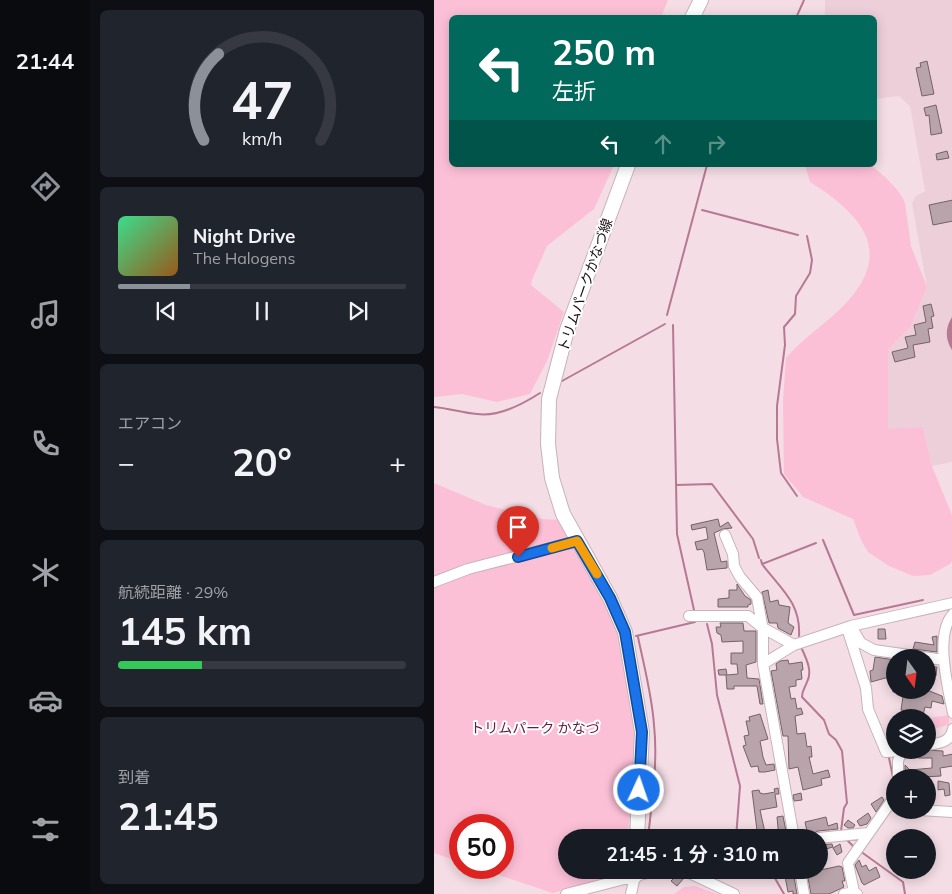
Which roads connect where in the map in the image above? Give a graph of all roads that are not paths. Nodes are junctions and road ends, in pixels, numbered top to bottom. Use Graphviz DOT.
graph roads {
  1 [pos="701,0"];
  2 [pos="694,15"];
  3 [pos="627,167"];
  4 [pos="725,535"];
  5 [pos="577,541"];
  6 [pos="434,582"];
  7 [pos="952,603"];
  8 [pos="952,614"];
  9 [pos="689,616"];
  10 [pos="762,626"];
  11 [pos="849,627"];
  12 [pos="794,645"];
  13 [pos="947,656"];
  14 [pos="763,664"];
  15 [pos="952,713"];
  16 [pos="952,729"];
  17 [pos="936,744"];
  18 [pos="886,752"];
  19 [pos="886,808"];
  20 [pos="936,811"];
  21 [pos="952,812"];
  22 [pos="637,829"];
  23 [pos="792,829"];
  24 [pos="868,833"];
  25 [pos="828,837"];
  26 [pos="615,879"];
  27 [pos="634,879"];
  28 [pos="702,879"];
  29 [pos="802,879"];
  30 [pos="852,893"];
  31 [pos="566,894"];
  32 [pos="631,894"];
  33 [pos="734,894"];
  34 [pos="804,894"];
  1 -- 2 [label="main road"];
  3 -- 5 [label="main road, トリムパークかなづ線"];
  4 -- 10 [label="street"];
  5 -- 6 [label="street"];
  5 -- 22 [label="main road, トリムパークかなづ線"];
  7 -- 11 [label="street"];
  8 -- 13 [label="street"];
  9 -- 10 [label="street"];
  10 -- 12 [label="street"];
  10 -- 14 [label="street"];
  11 -- 12 [label="street"];
  11 -- 13 [label="street"];
  11 -- 18 [label="street"];
  12 -- 14 [label="street"];
  13 -- 15 [label="street"];
  14 -- 23 [label="street"];
  16 -- 17 [label="street"];
  19 -- 24 [label="street"];
  20 -- 21 [label="street"];
  24 -- 25 [label="street"];
  24 -- 30 [label="street"];
  26 -- 31 [label="street"];
  27 -- 32 [label="street"];
  28 -- 33 [label="street"];
  29 -- 34 [label="street"];
}
